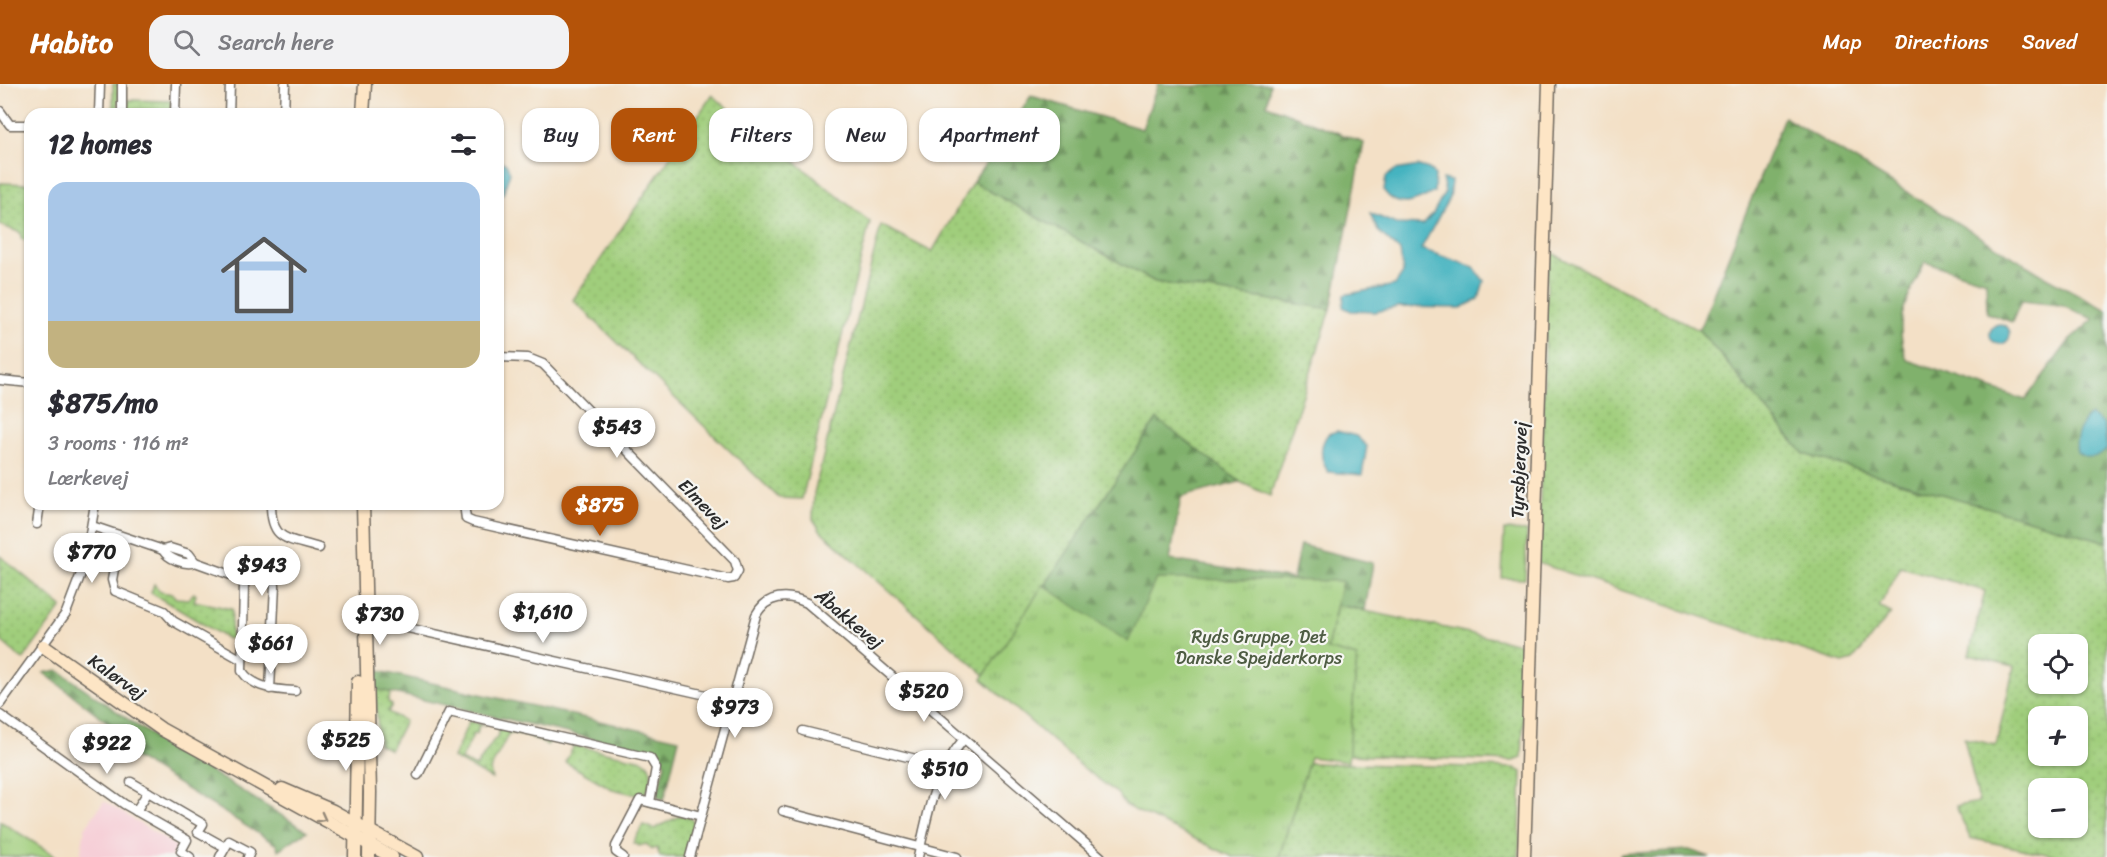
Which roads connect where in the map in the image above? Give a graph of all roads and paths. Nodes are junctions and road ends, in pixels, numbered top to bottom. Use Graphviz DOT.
graph roads {
  1 [pos="100,84"];
  2 [pos="122,84"];
  3 [pos="176,84"];
  4 [pos="230,84"];
  5 [pos="285,84"];
  6 [pos="365,84"];
  7 [pos="1549,84"];
  8 [pos="99,108"];
  9 [pos="122,108"];
  10 [pos="175,108"];
  11 [pos="229,108"];
  12 [pos="284,108"];
  13 [pos="363,108"];
  14 [pos="0,111"];
  15 [pos="24,125"];
  16 [pos="504,357"];
  17 [pos="0,380"];
  18 [pos="24,382"];
  19 [pos="39,510"];
  20 [pos="94,510"];
  21 [pos="271,510"];
  22 [pos="362,510"];
  23 [pos="465,510"];
  24 [pos="37,525"];
  25 [pos="92,526"];
  26 [pos="120,536"];
  27 [pos="319,549"];
  28 [pos="244,580"];
  29 [pos="362,617"];
  30 [pos="43,646"];
  31 [pos="242,660"];
  32 [pos="270,689"];
  33 [pos="295,691"];
  34 [pos="712,696"];
  35 [pos="724,699"];
  36 [pos="0,704"];
  37 [pos="709,708"];
  38 [pos="358,709"];
  39 [pos="0,715"];
  40 [pos="803,731"];
  41 [pos="963,740"];
  42 [pos="357,752"];
  43 [pos="941,769"];
  44 [pos="234,770"];
  45 [pos="418,775"];
  46 [pos="131,782"];
  47 [pos="148,792"];
  48 [pos="650,802"];
  49 [pos="136,811"];
  50 [pos="333,811"];
  51 [pos="783,811"];
  52 [pos="701,816"];
  53 [pos="363,837"];
  54 [pos="921,846"];
  55 [pos="225,848"];
  56 [pos="190,857"];
  57 [pos="220,857"];
  58 [pos="248,857"];
  59 [pos="355,857"];
  60 [pos="361,857"];
  61 [pos="393,857"];
  62 [pos="417,857"];
  63 [pos="623,857"];
  64 [pos="690,857"];
  65 [pos="918,857"];
  66 [pos="957,857"];
  67 [pos="1101,857"];
  68 [pos="1524,857"];
  1 -- 8 [label="street"];
  2 -- 9 [label="street"];
  3 -- 10 [label="street"];
  4 -- 11 [label="street"];
  5 -- 12 [label="street"];
  6 -- 13 [label="street"];
  7 -- 68 [label="street, Tyrsbjergvej"];
  14 -- 15 [label="street"];
  16 -- 23 [label="street, Elmevej"];
  17 -- 18 [label="street"];
  19 -- 24 [label="street"];
  20 -- 25 [label="street"];
  21 -- 27 [label="street"];
  22 -- 29 [label="street"];
  25 -- 26 [label="street"];
  25 -- 30 [label="street"];
  26 -- 28 [label="street"];
  26 -- 31 [label="street"];
  28 -- 31 [label="street"];
  28 -- 32 [label="street"];
  29 -- 34 [label="street"];
  29 -- 38 [label="street"];
  29 -- 53 [label="street"];
  30 -- 36 [label="street"];
  30 -- 44 [label="street, Kalørvej"];
  31 -- 32 [label="street"];
  32 -- 33 [label="street"];
  34 -- 35 [label="street"];
  34 -- 37 [label="street"];
  38 -- 42 [label="street"];
  38 -- 53 [label="street"];
  39 -- 49 [label="street"];
  40 -- 43 [label="street"];
  41 -- 43 [label="street"];
  41 -- 52 [label="street, Åbakkevej"];
  41 -- 67 [label="street, Åbakkevej"];
  42 -- 50 [label="street"];
  42 -- 53 [label="street"];
  43 -- 54 [label="street"];
  44 -- 50 [label="street, Kalørvej"];
  44 -- 53 [label="street, Kalørvej, one-way"];
  45 -- 48 [label="street"];
  46 -- 47 [label="street"];
  47 -- 49 [label="street"];
  47 -- 55 [label="street"];
  48 -- 52 [label="street"];
  48 -- 63 [label="street"];
  49 -- 56 [label="street"];
  50 -- 53 [label="street, Kalørvej"];
  51 -- 54 [label="street"];
  52 -- 64 [label="street, Åbakkevej"];
  53 -- 59 [label="street"];
  53 -- 60 [label="street"];
  53 -- 61 [label="street, Kalørvej"];
  53 -- 62 [label="street, Kalørvej"];
  54 -- 65 [label="street"];
  54 -- 66 [label="street"];
  55 -- 57 [label="street"];
  55 -- 58 [label="street"];
}
